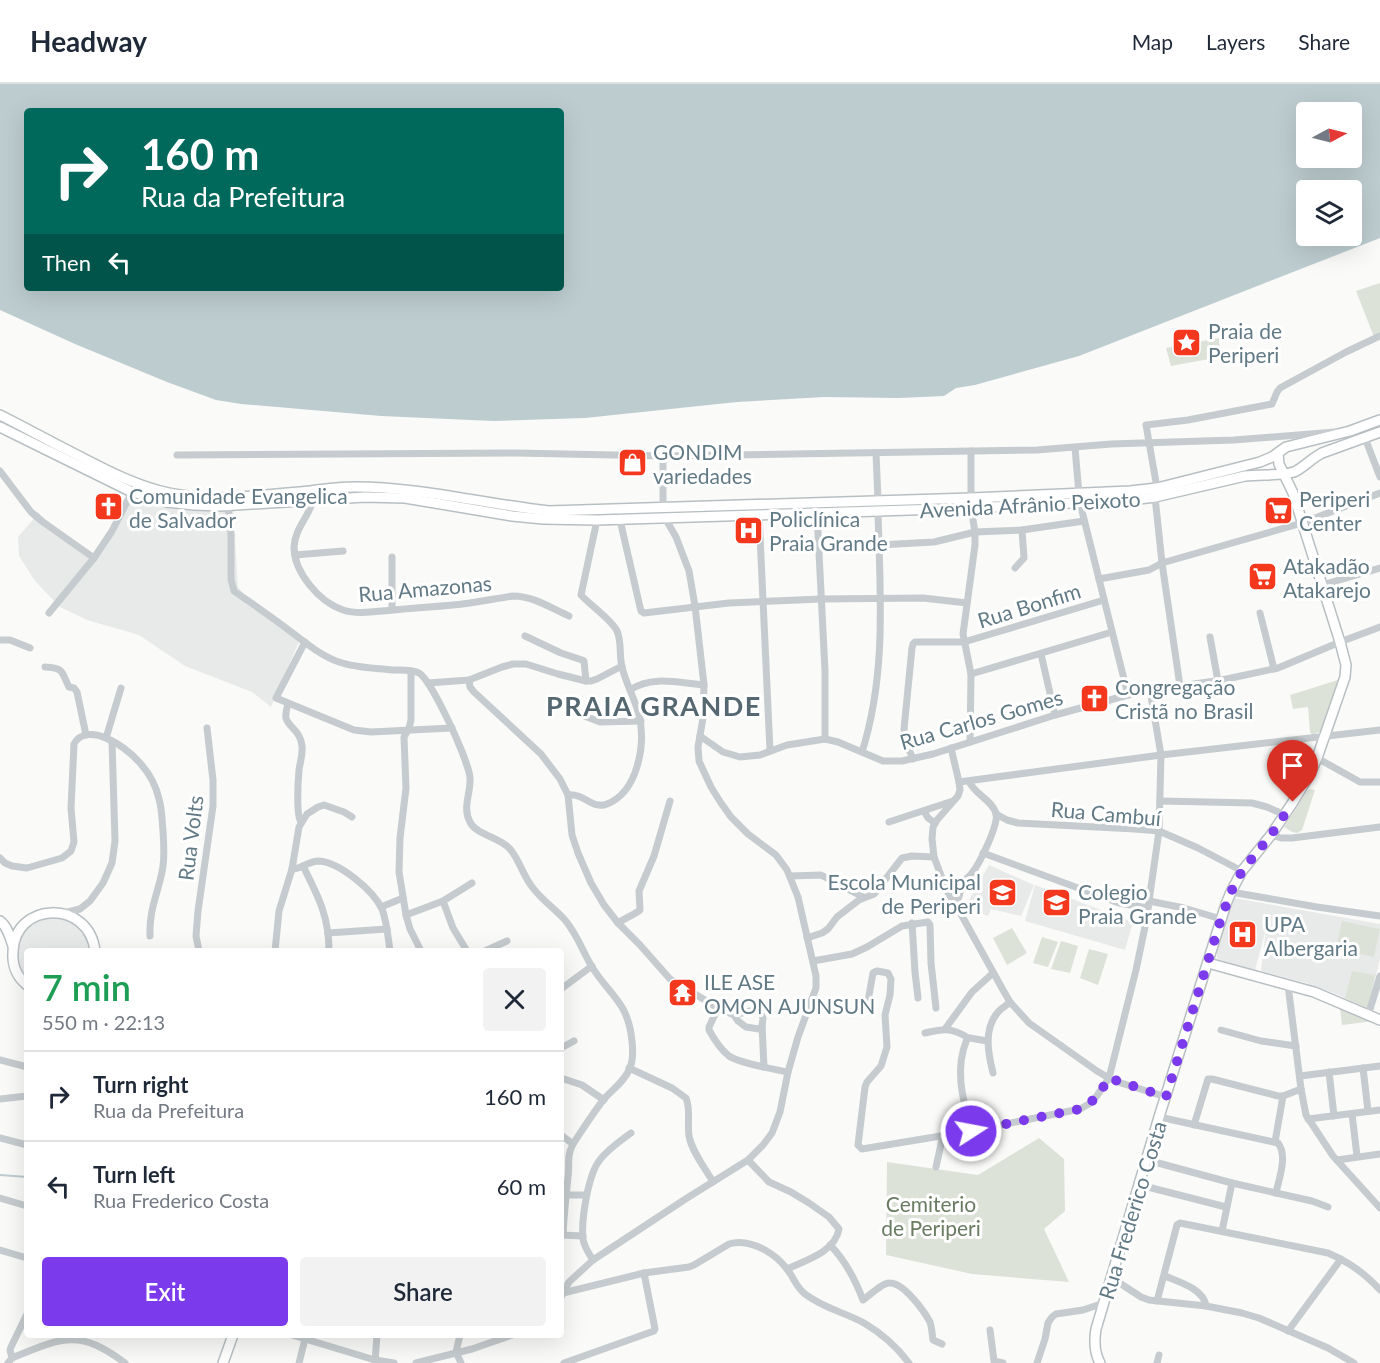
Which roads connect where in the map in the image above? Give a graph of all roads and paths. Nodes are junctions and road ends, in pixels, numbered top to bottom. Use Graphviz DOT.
graph roads {
  1 [pos="1380,336"];
  2 [pos="0,415"];
  3 [pos="1380,420"];
  4 [pos="0,427"];
  5 [pos="1350,431"];
  6 [pos="1380,432"];
  7 [pos="1277,435"];
  8 [pos="1365,438"];
  9 [pos="1148,443"];
  10 [pos="1075,448"];
  11 [pos="971,451"];
  12 [pos="876,453"];
  13 [pos="1278,453"];
  14 [pos="177,455"];
  15 [pos="663,456"];
  16 [pos="1302,467"];
  17 [pos="0,471"];
  18 [pos="1284,474"];
  19 [pos="1380,477"];
  20 [pos="132,492"];
  21 [pos="1156,493"];
  22 [pos="1293,493"];
  23 [pos="1380,493"];
  24 [pos="1079,499"];
  25 [pos="313,500"];
  26 [pos="878,500"];
  27 [pos="971,503"];
  28 [pos="228,506"];
  29 [pos="663,507"];
  30 [pos="878,511"];
  31 [pos="817,513"];
  32 [pos="759,514"];
  33 [pos="665,518"];
  34 [pos="597,520"];
  35 [pos="620,520"];
  36 [pos="1084,521"];
  37 [pos="1302,523"];
  38 [pos="1022,530"];
  39 [pos="975,532"];
  40 [pos="879,545"];
  41 [pos="343,551"];
  42 [pos="295,555"];
  43 [pos="392,557"];
  44 [pos="94,558"];
  45 [pos="1162,563"];
  46 [pos="1016,568"];
  47 [pos="1380,568"];
  48 [pos="1099,579"];
  49 [pos="1322,585"];
  50 [pos="880,598"];
  51 [pos="821,599"];
  52 [pos="1104,600"];
  53 [pos="762,602"];
  54 [pos="966,603"];
  55 [pos="695,606"];
  56 [pos="392,610"];
  57 [pos="49,613"];
  58 [pos="1260,613"];
  59 [pos="569,616"];
  60 [pos="1380,627"];
  61 [pos="1112,632"];
  62 [pos="525,636"];
  63 [pos="1210,638"];
  64 [pos="0,640"];
  65 [pos="305,642"];
  66 [pos="963,642"];
  67 [pos="1340,642"];
  68 [pos="30,648"];
  69 [pos="1041,654"];
  70 [pos="621,666"];
  71 [pos="45,667"];
  72 [pos="1274,669"];
  73 [pos="411,671"];
  74 [pos="970,674"];
  75 [pos="469,680"];
  76 [pos="586,681"];
  77 [pos="1218,681"];
  78 [pos="428,683"];
  79 [pos="704,686"];
  80 [pos="1180,686"];
  81 [pos="121,688"];
  82 [pos="630,690"];
  83 [pos="1150,690"];
  84 [pos="1128,695"];
  85 [pos="288,704"];
  86 [pos="569,710"];
  87 [pos="1055,715"];
  88 [pos="641,721"];
  89 [pos="207,728"];
  90 [pos="452,729"];
  91 [pos="407,730"];
  92 [pos="1380,730"];
  93 [pos="85,735"];
  94 [pos="700,736"];
  95 [pos="1325,736"];
  96 [pos="109,739"];
  97 [pos="825,739"];
  98 [pos="970,742"];
  99 [pos="951,748"];
  100 [pos="770,751"];
  101 [pos="862,752"];
  102 [pos="1161,755"];
  103 [pos="1317,758"];
  104 [pos="913,759"];
  105 [pos="969,781"];
  106 [pos="959,782"];
  107 [pos="1380,782"];
  108 [pos="568,795"];
  109 [pos="670,801"];
  110 [pos="953,801"];
  111 [pos="1160,801"];
  112 [pos="924,811"];
  113 [pos="996,814"];
  114 [pos="1285,815"];
  115 [pos="352,817"];
  116 [pos="301,822"];
  117 [pos="889,822"];
  118 [pos="935,823"];
  119 [pos="1380,826"];
  120 [pos="1159,831"];
  121 [pos="1271,835"];
  122 [pos="983,853"];
  123 [pos="934,857"];
  124 [pos="0,858"];
  125 [pos="303,866"];
  126 [pos="292,870"];
  127 [pos="1242,871"];
  128 [pos="790,876"];
  129 [pos="472,883"];
  130 [pos="1231,892"];
  131 [pos="863,897"];
  132 [pos="403,898"];
  133 [pos="443,901"];
  134 [pos="955,904"];
  135 [pos="1148,905"];
  136 [pos="381,907"];
  137 [pos="80,909"];
  138 [pos="63,913"];
  139 [pos="406,915"];
  140 [pos="1380,916"];
  141 [pos="1221,919"];
  142 [pos="2,922"];
  143 [pos="80,922"];
  144 [pos="618,923"];
  145 [pos="912,923"];
  146 [pos="25,924"];
  147 [pos="387,929"];
  148 [pos="328,933"];
  149 [pos="150,936"];
  150 [pos="807,938"];
  151 [pos="507,941"];
  152 [pos="13,946"];
  153 [pos="95,948"];
  154 [pos="198,948"];
  155 [pos="276,948"];
  156 [pos="329,948"];
  157 [pos="390,948"];
  158 [pos="419,948"];
  159 [pos="465,948"];
  160 [pos="492,948"];
  161 [pos="813,961"];
  162 [pos="1208,963"];
  163 [pos="592,966"];
  164 [pos="993,973"];
  165 [pos="1380,976"];
  166 [pos="24,982"];
  167 [pos="1288,985"];
  168 [pos="564,987"];
  169 [pos="918,998"];
  170 [pos="868,1001"];
  171 [pos="1010,1002"];
  172 [pos="718,1008"];
  173 [pos="936,1008"];
  174 [pos="734,1015"];
  175 [pos="1368,1016"];
  176 [pos="1380,1020"];
  177 [pos="762,1025"];
  178 [pos="1380,1025"];
  179 [pos="945,1029"];
  180 [pos="1221,1030"];
  181 [pos="925,1033"];
  182 [pos="968,1038"];
  183 [pos="574,1041"];
  184 [pos="987,1041"];
  185 [pos="564,1046"];
  186 [pos="1296,1046"];
  187 [pos="0,1060"];
  188 [pos="24,1066"];
  189 [pos="1380,1066"];
  190 [pos="764,1067"];
  191 [pos="630,1068"];
  192 [pos="1363,1068"];
  193 [pos="788,1072"];
  194 [pos="1329,1072"];
  195 [pos="993,1073"];
  196 [pos="1300,1076"];
  197 [pos="1109,1078"];
  198 [pos="564,1079"];
  199 [pos="1301,1089"];
  200 [pos="24,1096"];
  201 [pos="1283,1096"];
  202 [pos="1166,1097"];
  203 [pos="0,1099"];
  204 [pos="604,1100"];
  205 [pos="1380,1110"];
  206 [pos="1368,1111"];
  207 [pos="1352,1114"];
  208 [pos="1334,1116"];
  209 [pos="1160,1117"];
  210 [pos="1308,1119"];
  211 [pos="1194,1125"];
  212 [pos="971,1131"];
  213 [pos="631,1133"];
  214 [pos="943,1135"];
  215 [pos="0,1138"];
  216 [pos="564,1138"];
  217 [pos="1275,1142"];
  218 [pos="24,1144"];
  219 [pos="573,1144"];
  220 [pos="1380,1154"];
  221 [pos="1358,1156"];
  222 [pos="748,1160"];
  223 [pos="1147,1160"];
  224 [pos="1337,1160"];
  225 [pos="936,1167"];
  226 [pos="713,1182"];
  227 [pos="1232,1183"];
  228 [pos="1140,1185"];
  229 [pos="1276,1193"];
  230 [pos="566,1195"];
  231 [pos="586,1195"];
  232 [pos="0,1198"];
  233 [pos="1380,1198"];
  234 [pos="1371,1199"];
  235 [pos="24,1205"];
  236 [pos="1226,1207"];
  237 [pos="1328,1207"];
  238 [pos="1380,1208"];
  239 [pos="564,1215"];
  240 [pos="1222,1231"];
  241 [pos="564,1235"];
  242 [pos="583,1236"];
  243 [pos="830,1245"];
  244 [pos="0,1250"];
  245 [pos="24,1257"];
  246 [pos="1341,1259"];
  247 [pos="593,1260"];
  248 [pos="787,1269"];
  249 [pos="644,1273"];
  250 [pos="1165,1275"];
  251 [pos="1112,1278"];
  252 [pos="564,1280"];
  253 [pos="569,1282"];
  254 [pos="1380,1290"];
  255 [pos="564,1291"];
  256 [pos="564,1294"];
  257 [pos="1157,1301"];
  258 [pos="1104,1304"];
  259 [pos="1206,1306"];
  260 [pos="24,1320"];
  261 [pos="990,1330"];
  262 [pos="1288,1331"];
  263 [pos="232,1338"];
  264 [pos="302,1338"];
  265 [pos="377,1338"];
  266 [pos="459,1338"];
  267 [pos="504,1338"];
  268 [pos="305,1339"];
  269 [pos="942,1344"];
  270 [pos="456,1352"];
  271 [pos="10,1360"];
  272 [pos="1341,1360"];
  273 [pos="375,1361"];
  274 [pos="125,1363"];
  275 [pos="224,1363"];
  276 [pos="299,1363"];
  277 [pos="394,1363"];
  278 [pos="416,1363"];
  279 [pos="460,1363"];
  280 [pos="564,1363"];
  281 [pos="909,1363"];
  282 [pos="1004,1363"];
  283 [pos="1037,1363"];
  284 [pos="1100,1363"];
  285 [pos="1354,1363"];
  1 -- 9 [label="street"];
  2 -- 29 [label="main road, Avenida Afrânio Peixoto"];
  3 -- 5 [label="main road, Avenida Afrânio Peixoto"];
  4 -- 20 [label="main road, Avenida Afrânio Peixoto"];
  5 -- 7 [label="street"];
  5 -- 13 [label="main road, Avenida Afrânio Peixoto"];
  6 -- 8 [label="main road, Avenida Afrânio Peixoto"];
  7 -- 9 [label="street"];
  7 -- 13 [label="street"];
  8 -- 16 [label="main road, Avenida Afrânio Peixoto"];
  8 -- 19 [label="street"];
  9 -- 10 [label="street"];
  9 -- 21 [label="street"];
  10 -- 11 [label="street"];
  10 -- 24 [label="street"];
  11 -- 12 [label="street"];
  11 -- 27 [label="street"];
  12 -- 15 [label="street"];
  12 -- 26 [label="street"];
  13 -- 18 [label="main road"];
  13 -- 21 [label="main road, Avenida Afrânio Peixoto"];
  14 -- 15 [label="street"];
  15 -- 29 [label="street"];
  16 -- 18 [label="main road, Avenida Afrânio Peixoto"];
  16 -- 22 [label="main road"];
  17 -- 44 [label="street"];
  18 -- 21 [label="main road, Avenida Afrânio Peixoto"];
  18 -- 22 [label="main road, Rua Frederico Costa"];
  20 -- 28 [label="main road, Avenida Afrânio Peixoto"];
  20 -- 44 [label="street"];
  21 -- 24 [label="main road, Avenida Afrânio Peixoto"];
  21 -- 45 [label="street"];
  22 -- 37 [label="main road, Rua Frederico Costa"];
  23 -- 37 [label="street"];
  24 -- 27 [label="main road, Avenida Afrânio Peixoto"];
  24 -- 36 [label="street"];
  25 -- 28 [label="main road, Avenida Afrânio Peixoto"];
  25 -- 34 [label="main road, Avenida Afrânio Peixoto"];
  25 -- 42 [label="street"];
  26 -- 27 [label="main road, Avenida Afrânio Peixoto"];
  26 -- 29 [label="main road, Avenida Afrânio Peixoto"];
  27 -- 30 [label="main road, Avenida Afrânio Peixoto"];
  27 -- 39 [label="street"];
  28 -- 65 [label="street"];
  30 -- 31 [label="main road, Avenida Afrânio Peixoto"];
  30 -- 40 [label="street"];
  31 -- 32 [label="main road, Avenida Afrânio Peixoto"];
  31 -- 51 [label="street"];
  32 -- 33 [label="main road, Avenida Afrânio Peixoto"];
  32 -- 53 [label="street"];
  33 -- 35 [label="main road, Avenida Afrânio Peixoto"];
  33 -- 55 [label="street"];
  34 -- 35 [label="main road, Avenida Afrânio Peixoto"];
  34 -- 70 [label="street"];
  35 -- 55 [label="street"];
  36 -- 38 [label="street"];
  36 -- 48 [label="street"];
  37 -- 45 [label="street"];
  37 -- 49 [label="main road, Rua Frederico Costa"];
  38 -- 39 [label="street"];
  38 -- 46 [label="street"];
  39 -- 40 [label="street"];
  39 -- 54 [label="street"];
  40 -- 50 [label="street"];
  41 -- 42 [label="street"];
  42 -- 56 [label="street, Rua Amazonas"];
  43 -- 56 [label="street"];
  44 -- 57 [label="street"];
  45 -- 48 [label="street"];
  45 -- 80 [label="street"];
  47 -- 49 [label="street"];
  48 -- 52 [label="street"];
  49 -- 67 [label="main road, Rua Frederico Costa"];
  50 -- 51 [label="street"];
  50 -- 54 [label="street"];
  50 -- 101 [label="street"];
  51 -- 53 [label="street"];
  51 -- 97 [label="street"];
  52 -- 61 [label="street"];
  52 -- 66 [label="street, Rua Bonfim"];
  53 -- 55 [label="street"];
  53 -- 100 [label="street"];
  54 -- 66 [label="street"];
  55 -- 79 [label="street"];
  56 -- 59 [label="street, Rua Amazonas"];
  58 -- 72 [label="street"];
  60 -- 67 [label="street, Rua Carlos Gomes"];
  61 -- 69 [label="street"];
  61 -- 84 [label="street"];
  62 -- 76 [label="street"];
  63 -- 77 [label="street"];
  64 -- 68 [label="street"];
  65 -- 73 [label="street"];
  65 -- 85 [label="street"];
  66 -- 74 [label="street"];
  66 -- 104 [label="street, Rua Bonfim"];
  67 -- 72 [label="street, Rua Carlos Gomes"];
  67 -- 95 [label="main road, Rua Frederico Costa"];
  69 -- 74 [label="street"];
  69 -- 87 [label="street"];
  70 -- 76 [label="street"];
  70 -- 82 [label="street"];
  71 -- 93 [label="street"];
  72 -- 77 [label="street, Rua Carlos Gomes"];
  73 -- 78 [label="street"];
  73 -- 91 [label="street"];
  74 -- 98 [label="street"];
  75 -- 76 [label="street"];
  75 -- 78 [label="street"];
  75 -- 108 [label="street"];
  77 -- 80 [label="street, Rua Carlos Gomes"];
  78 -- 90 [label="street"];
  79 -- 82 [label="street"];
  79 -- 94 [label="street"];
  80 -- 83 [label="street, Rua Carlos Gomes"];
  81 -- 96 [label="street"];
  82 -- 88 [label="street"];
  83 -- 84 [label="street, Rua Carlos Gomes"];
  83 -- 102 [label="street"];
  84 -- 87 [label="street, Rua Carlos Gomes"];
  85 -- 91 [label="street"];
  85 -- 116 [label="street"];
  86 -- 88 [label="street"];
  87 -- 98 [label="street, Rua Carlos Gomes"];
  88 -- 108 [label="street"];
  89 -- 154 [label="street, Rua Volts"];
  90 -- 91 [label="street"];
  90 -- 163 [label="street"];
  91 -- 132 [label="street"];
  92 -- 95 [label="street"];
  93 -- 96 [label="street"];
  93 -- 124 [label="street"];
  94 -- 100 [label="street, Rua Carlos Gomes"];
  94 -- 128 [label="street"];
  95 -- 102 [label="street"];
  95 -- 103 [label="main road, Rua Frederico Costa"];
  96 -- 137 [label="street"];
  96 -- 149 [label="street"];
  97 -- 100 [label="street, Rua Carlos Gomes"];
  97 -- 101 [label="street, Rua Carlos Gomes"];
  98 -- 99 [label="street, Rua Carlos Gomes"];
  99 -- 104 [label="street, Rua Carlos Gomes"];
  99 -- 106 [label="street"];
  101 -- 104 [label="street, Rua Carlos Gomes"];
  102 -- 105 [label="street"];
  102 -- 111 [label="street"];
  103 -- 107 [label="street"];
  103 -- 114 [label="main road, Rua Frederico Costa"];
  105 -- 106 [label="street"];
  105 -- 113 [label="street"];
  106 -- 110 [label="street"];
  108 -- 144 [label="street"];
  109 -- 144 [label="street"];
  110 -- 112 [label="street"];
  110 -- 118 [label="street"];
  111 -- 114 [label="street"];
  111 -- 120 [label="street"];
  112 -- 117 [label="street"];
  112 -- 118 [label="street"];
  113 -- 120 [label="street, Rua Cambuí"];
  113 -- 122 [label="street"];
  114 -- 121 [label="main road, Rua Frederico Costa"];
  115 -- 116 [label="street"];
  116 -- 126 [label="street"];
  118 -- 123 [label="street"];
  119 -- 121 [label="street"];
  120 -- 127 [label="street, Rua Cambuí"];
  120 -- 135 [label="street"];
  121 -- 127 [label="main road, Rua Frederico Costa"];
  122 -- 134 [label="street"];
  122 -- 135 [label="street"];
  123 -- 131 [label="street"];
  123 -- 134 [label="street"];
  125 -- 126 [label="street"];
  125 -- 136 [label="street"];
  125 -- 148 [label="street"];
  126 -- 155 [label="street"];
  127 -- 130 [label="main road, Rua Frederico Costa"];
  128 -- 131 [label="street"];
  128 -- 150 [label="street"];
  129 -- 133 [label="street"];
  130 -- 140 [label="street"];
  130 -- 141 [label="main road, Rua Frederico Costa"];
  131 -- 150 [label="street"];
  132 -- 136 [label="street"];
  132 -- 139 [label="street"];
  133 -- 139 [label="street"];
  133 -- 159 [label="street"];
  134 -- 164 [label="street"];
  135 -- 141 [label="street"];
  135 -- 197 [label="street"];
  136 -- 147 [label="street"];
  137 -- 138 [label="street"];
  137 -- 143 [label="street"];
  138 -- 143 [label="main road"];
  138 -- 146 [label="main road"];
  139 -- 158 [label="street"];
  141 -- 162 [label="main road, Rua Frederico Costa"];
  142 -- 146 [label="main road"];
  142 -- 152 [label="main road"];
  143 -- 153 [label="main road"];
  144 -- 172 [label="street"];
  145 -- 161 [label="street"];
  145 -- 169 [label="street"];
  145 -- 173 [label="street"];
  146 -- 152 [label="main road"];
  147 -- 148 [label="street"];
  147 -- 157 [label="street"];
  148 -- 156 [label="street"];
  150 -- 161 [label="street"];
  151 -- 160 [label="street"];
  152 -- 166 [label="main road"];
  161 -- 193 [label="street"];
  162 -- 167 [label="main road"];
  162 -- 202 [label="main road, Rua Frederico Costa"];
  163 -- 168 [label="street"];
  163 -- 191 [label="street"];
  164 -- 171 [label="street"];
  164 -- 179 [label="street"];
  165 -- 175 [label="street"];
  167 -- 175 [label="main road"];
  167 -- 186 [label="street"];
  170 -- 214 [label="street"];
  171 -- 184 [label="street"];
  171 -- 197 [label="street"];
  172 -- 174 [label="street"];
  172 -- 190 [label="street"];
  174 -- 177 [label="street"];
  174 -- 177 [label="street"];
  175 -- 176 [label="main road"];
  176 -- 178 [label="street"];
  177 -- 190 [label="street"];
  179 -- 181 [label="street"];
  179 -- 182 [label="street"];
  180 -- 186 [label="street"];
  182 -- 184 [label="street"];
  182 -- 212 [label="street"];
  183 -- 185 [label="street"];
  184 -- 195 [label="street"];
  186 -- 196 [label="street"];
  187 -- 188 [label="street"];
  189 -- 192 [label="street"];
  190 -- 193 [label="street"];
  191 -- 204 [label="street"];
  191 -- 226 [label="street"];
  192 -- 194 [label="street"];
  192 -- 206 [label="street"];
  193 -- 222 [label="street"];
  194 -- 196 [label="street"];
  194 -- 208 [label="street"];
  196 -- 199 [label="street"];
  197 -- 202 [label="street"];
  197 -- 212 [label="street"];
  198 -- 204 [label="street"];
  199 -- 201 [label="street"];
  199 -- 210 [label="street"];
  200 -- 203 [label="street"];
  201 -- 211 [label="street"];
  201 -- 217 [label="street"];
  202 -- 209 [label="main road, Rua Frederico Costa"];
  204 -- 219 [label="street"];
  205 -- 206 [label="street"];
  206 -- 207 [label="street"];
  207 -- 208 [label="street"];
  207 -- 221 [label="street"];
  208 -- 210 [label="street"];
  209 -- 211 [label="street"];
  209 -- 223 [label="main road, Rua Frederico Costa"];
  210 -- 224 [label="street"];
  211 -- 217 [label="street"];
  212 -- 214 [label="street"];
  213 -- 231 [label="street"];
  214 -- 225 [label="street"];
  215 -- 218 [label="street"];
  216 -- 219 [label="street"];
  217 -- 229 [label="street"];
  219 -- 230 [label="street"];
  220 -- 221 [label="street"];
  221 -- 224 [label="street"];
  222 -- 226 [label="street"];
  222 -- 243 [label="street"];
  223 -- 227 [label="street"];
  223 -- 228 [label="main road, Rua Frederico Costa"];
  224 -- 234 [label="street"];
  226 -- 247 [label="street"];
  227 -- 229 [label="street"];
  227 -- 236 [label="street"];
  228 -- 236 [label="street"];
  228 -- 251 [label="main road, Rua Frederico Costa"];
  229 -- 237 [label="street"];
  230 -- 231 [label="street"];
  230 -- 239 [label="street"];
  231 -- 242 [label="street"];
  232 -- 235 [label="street"];
  233 -- 234 [label="street"];
  234 -- 238 [label="street"];
  236 -- 240 [label="street"];
  240 -- 246 [label="street"];
  240 -- 250 [label="street"];
  241 -- 242 [label="street"];
  242 -- 247 [label="street"];
  243 -- 248 [label="street"];
  243 -- 269 [label="street"];
  244 -- 245 [label="street"];
  246 -- 254 [label="street"];
  246 -- 262 [label="street"];
  247 -- 253 [label="street"];
  248 -- 249 [label="street"];
  248 -- 281 [label="street"];
  249 -- 256 [label="street"];
  249 -- 280 [label="street"];
  250 -- 257 [label="street"];
  250 -- 259 [label="street"];
  251 -- 257 [label="street"];
  251 -- 258 [label="main road, Rua Frederico Costa"];
  252 -- 253 [label="street"];
  253 -- 255 [label="street"];
  257 -- 259 [label="street"];
  258 -- 283 [label="street"];
  258 -- 284 [label="main road, Rua Frederico Costa"];
  259 -- 262 [label="street"];
  260 -- 271 [label="street"];
  261 -- 282 [label="street"];
  262 -- 272 [label="street"];
  263 -- 275 [label="main road"];
  264 -- 268 [label="street"];
  265 -- 273 [label="street"];
  266 -- 270 [label="street"];
  267 -- 270 [label="street"];
  268 -- 273 [label="street"];
  268 -- 276 [label="street"];
  270 -- 278 [label="street"];
  270 -- 279 [label="street"];
  271 -- 274 [label="street"];
  272 -- 285 [label="street"];
  273 -- 277 [label="street"];
}
